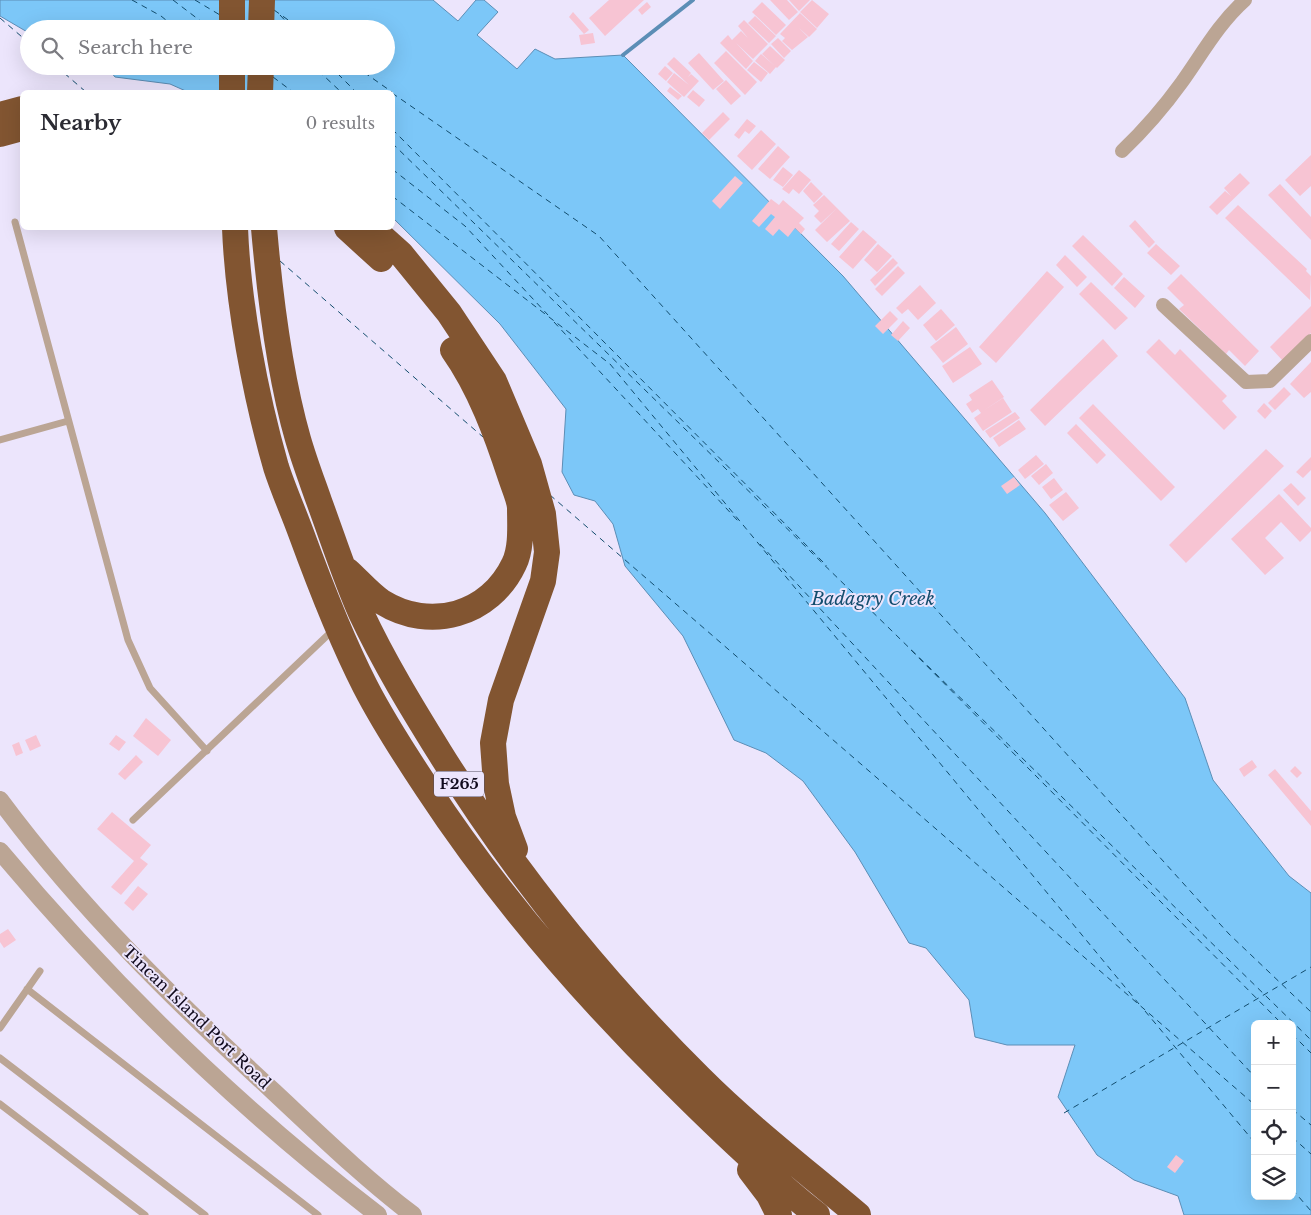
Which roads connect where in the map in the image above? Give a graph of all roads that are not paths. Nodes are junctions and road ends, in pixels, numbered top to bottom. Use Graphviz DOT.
graph roads {
  1 [pos="232,0"];
  2 [pos="262,0"];
  3 [pos="1245,0"];
  4 [pos="232,20"];
  5 [pos="261,20"];
  6 [pos="232,75"];
  7 [pos="261,75"];
  8 [pos="232,90"];
  9 [pos="260,90"];
  10 [pos="20,109"];
  11 [pos="0,115"];
  12 [pos="20,129"];
  13 [pos="0,134"];
  14 [pos="1122,152"];
  15 [pos="14,222"];
  16 [pos="264,230"];
  17 [pos="349,230"];
  18 [pos="374,230"];
  19 [pos="235,232"];
  20 [pos="1163,305"];
  21 [pos="1311,341"];
  22 [pos="68,421"];
  23 [pos="0,440"];
  24 [pos="342,564"];
  25 [pos="336,627"];
  26 [pos="207,751"];
  27 [pos="0,800"];
  28 [pos="133,820"];
  29 [pos="0,851"];
  30 [pos="526,881"];
  31 [pos="40,970"];
  32 [pos="27,989"];
  33 [pos="0,1028"];
  34 [pos="0,1058"];
  35 [pos="0,1104"];
  36 [pos="724,1133"];
  37 [pos="145,1215"];
  38 [pos="205,1215"];
  39 [pos="318,1215"];
  40 [pos="378,1215"];
  41 [pos="413,1215"];
  42 [pos="779,1215"];
  43 [pos="817,1215"];
  44 [pos="858,1215"];
  1 -- 4 [label="highway"];
  2 -- 5 [label="highway"];
  3 -- 14 [label="street"];
  6 -- 8 [label="highway"];
  7 -- 9 [label="highway"];
  10 -- 11 [label="highway"];
  12 -- 13 [label="highway"];
  15 -- 22 [label="lane"];
  16 -- 24 [label="highway, F265"];
  17 -- 24 [label="highway"];
  18 -- 30 [label="highway"];
  19 -- 25 [label="highway, F265"];
  20 -- 21 [label="street"];
  22 -- 23 [label="lane"];
  22 -- 26 [label="lane"];
  24 -- 30 [label="highway, F265"];
  25 -- 26 [label="lane"];
  25 -- 36 [label="highway, F265"];
  26 -- 28 [label="lane"];
  27 -- 41 [label="street, Tincan Island Port Road"];
  29 -- 40 [label="street, Tincan Island Port Road"];
  30 -- 44 [label="highway, F265"];
  31 -- 32 [label="lane"];
  32 -- 33 [label="lane"];
  32 -- 39 [label="lane"];
  34 -- 38 [label="lane"];
  35 -- 37 [label="lane"];
  36 -- 42 [label="highway"];
  36 -- 43 [label="highway, F265"];
}
